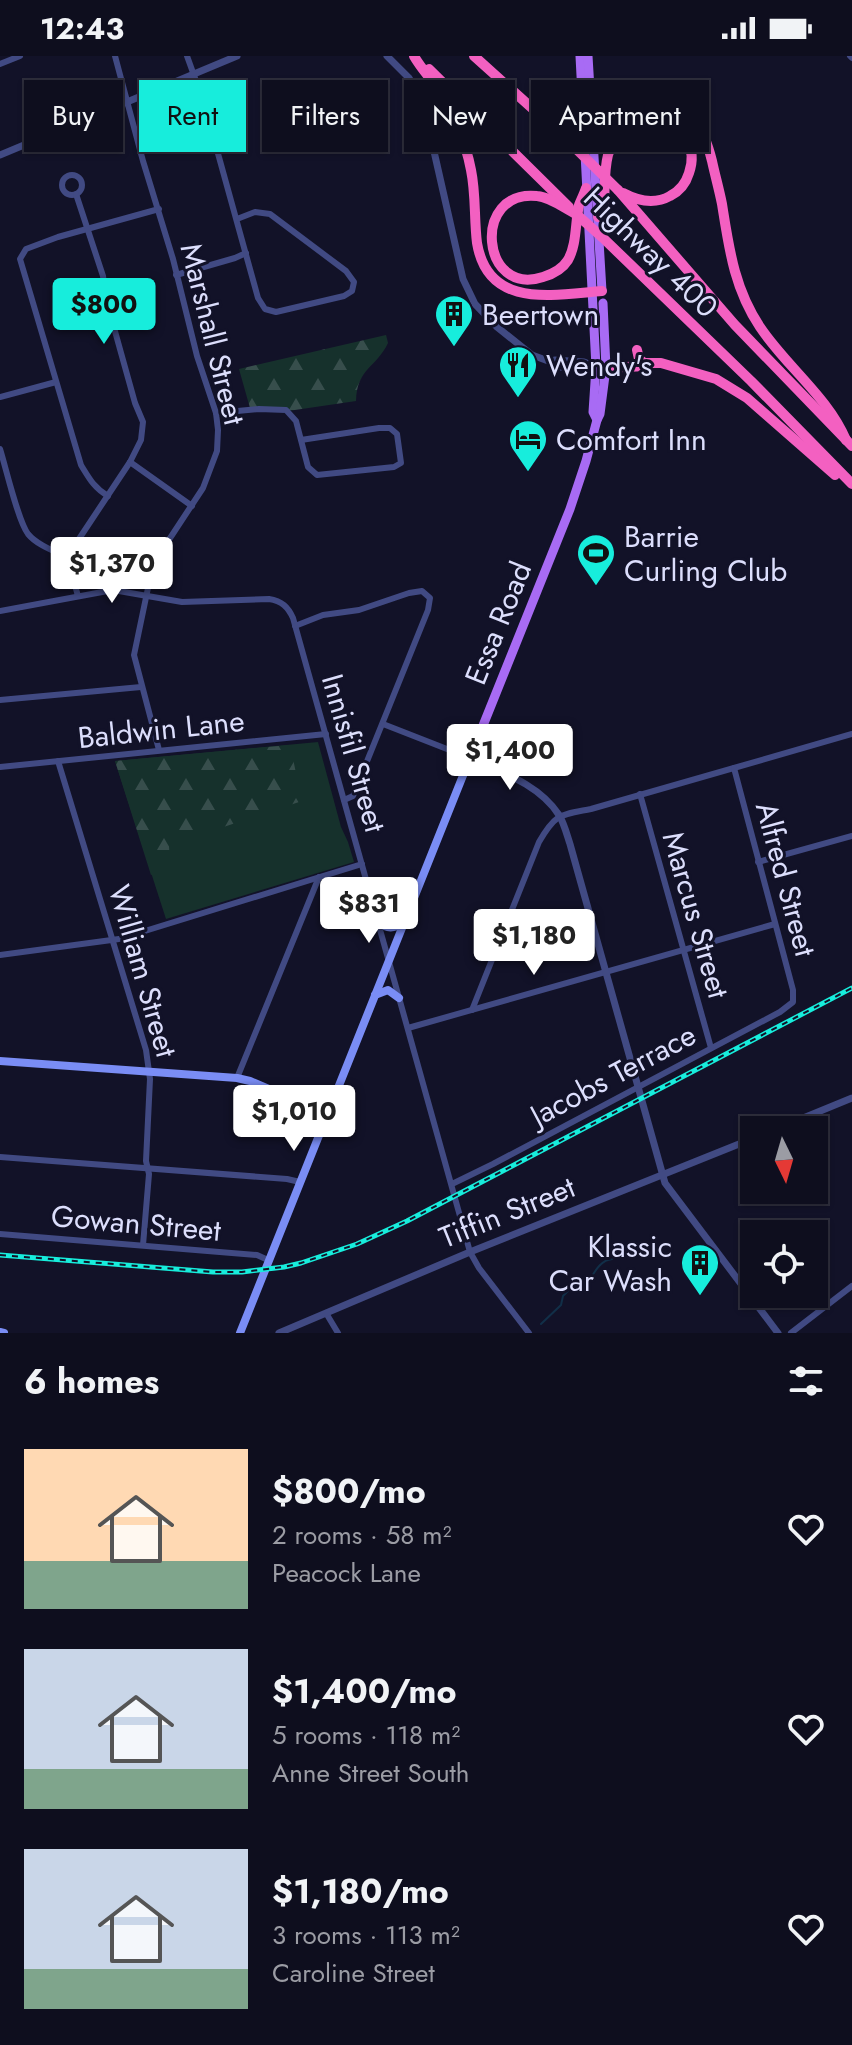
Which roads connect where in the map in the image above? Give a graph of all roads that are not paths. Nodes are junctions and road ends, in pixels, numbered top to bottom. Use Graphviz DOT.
graph roads {
  1 [pos="20,56"];
  2 [pos="115,56"];
  3 [pos="187,56"];
  4 [pos="237,56"];
  5 [pos="387,56"];
  6 [pos="415,56"];
  7 [pos="474,56"];
  8 [pos="580,56"];
  9 [pos="588,56"];
  10 [pos="0,64"];
  11 [pos="194,74"];
  12 [pos="584,80"];
  13 [pos="586,80"];
  14 [pos="128,102"];
  15 [pos="709,149"];
  16 [pos="586,152"];
  17 [pos="592,152"];
  18 [pos="0,155"];
  19 [pos="586,188"];
  20 [pos="618,190"];
  21 [pos="76,194"];
  22 [pos="159,209"];
  23 [pos="576,214"];
  24 [pos="598,217"];
  25 [pos="237,219"];
  26 [pos="87,230"];
  27 [pos="246,253"];
  28 [pos="176,275"];
  29 [pos="597,291"];
  30 [pos="603,303"];
  31 [pos="637,350"];
  32 [pos="668,367"];
  33 [pos="601,368"];
  34 [pos="56,382"];
  35 [pos="0,397"];
  36 [pos="216,413"];
  37 [pos="301,440"];
  38 [pos="849,443"];
  39 [pos="0,449"];
  40 [pos="130,462"];
  41 [pos="852,487"];
  42 [pos="108,496"];
  43 [pos="192,506"];
  44 [pos="67,557"];
  45 [pos="78,596"];
  46 [pos="146,596"];
  47 [pos="0,611"];
  48 [pos="295,626"];
  49 [pos="141,687"];
  50 [pos="0,700"];
  51 [pos="383,724"];
  52 [pos="326,734"];
  53 [pos="852,734"];
  54 [pos="159,750"];
  55 [pos="470,758"];
  56 [pos="58,761"];
  57 [pos="0,767"];
  58 [pos="734,768"];
  59 [pos="640,794"];
  60 [pos="344,800"];
  61 [pos="559,815"];
  62 [pos="852,836"];
  63 [pos="758,862"];
  64 [pos="362,864"];
  65 [pos="319,877"];
  66 [pos="378,921"];
  67 [pos="405,921"];
  68 [pos="775,924"];
  69 [pos="113,940"];
  70 [pos="683,950"];
  71 [pos="0,955"];
  72 [pos="389,961"];
  73 [pos="606,972"];
  74 [pos="375,996"];
  75 [pos="399,998"];
  76 [pos="793,1002"];
  77 [pos="472,1010"];
  78 [pos="408,1028"];
  79 [pos="711,1048"];
  80 [pos="0,1061"];
  81 [pos="149,1071"];
  82 [pos="237,1078"];
  83 [pos="639,1087"];
  84 [pos="852,1098"];
  85 [pos="327,1114"];
  86 [pos="808,1116"];
  87 [pos="740,1144"];
  88 [pos="0,1157"];
  89 [pos="146,1168"];
  90 [pos="662,1175"];
  91 [pos="300,1182"];
  92 [pos="452,1184"];
  93 [pos="0,1234"];
  94 [pos="143,1245"];
  95 [pos="470,1252"];
  96 [pos="268,1260"];
  97 [pos="852,1286"];
  98 [pos="326,1313"];
  99 [pos="244,1320"];
  100 [pos="240,1333"];
  101 [pos="247,1333"];
  102 [pos="279,1333"];
  103 [pos="338,1333"];
  104 [pos="529,1333"];
  105 [pos="778,1333"];
  106 [pos="791,1333"];
  1 -- 10 [label="street"];
  2 -- 14 [label="street, Marshall Street"];
  3 -- 11 [label="street"];
  4 -- 11 [label="street"];
  5 -- 33 [label="street"];
  6 -- 23 [label="highway, Highway 400"];
  6 -- 29 [label="highway"];
  7 -- 20 [label="highway, Highway 400, bridge"];
  8 -- 12 [label="main road, Essa Road"];
  9 -- 13 [label="main road, Essa Road"];
  11 -- 14 [label="street"];
  11 -- 25 [label="street"];
  14 -- 18 [label="street"];
  14 -- 22 [label="street, Marshall Street"];
  15 -- 38 [label="highway"];
  16 -- 19 [label="main road, Essa Road"];
  17 -- 24 [label="main road, Essa Road"];
  19 -- 23 [label="highway"];
  19 -- 29 [label="main road, Essa Road"];
  20 -- 24 [label="highway"];
  20 -- 38 [label="highway, Highway 400"];
  21 -- 26 [label="street"];
  22 -- 26 [label="street"];
  22 -- 28 [label="street, Marshall Street"];
  23 -- 41 [label="highway, Highway 400, bridge"];
  24 -- 29 [label="main road, Essa Road"];
  25 -- 27 [label="street"];
  25 -- 27 [label="street"];
  26 -- 34 [label="street"];
  26 -- 40 [label="street"];
  27 -- 28 [label="street"];
  28 -- 36 [label="street, Marshall Street"];
  29 -- 30 [label="main road, Essa Road"];
  29 -- 33 [label="main road, Essa Road"];
  30 -- 33 [label="main road, Essa Road"];
  31 -- 32 [label="highway"];
  32 -- 33 [label="highway"];
  32 -- 41 [label="highway"];
  33 -- 55 [label="main road, Essa Road"];
  34 -- 35 [label="street"];
  34 -- 42 [label="street"];
  36 -- 37 [label="street"];
  36 -- 43 [label="street, Marshall Street"];
  37 -- 37 [label="street"];
  39 -- 44 [label="street"];
  40 -- 42 [label="street"];
  40 -- 43 [label="street"];
  42 -- 44 [label="street"];
  43 -- 46 [label="street, Marshall Street"];
  44 -- 45 [label="street"];
  45 -- 46 [label="street, Innisfil Street"];
  45 -- 47 [label="street, Innisfil Street"];
  46 -- 48 [label="street, Innisfil Street"];
  46 -- 49 [label="street, Marshall Street"];
  48 -- 51 [label="street"];
  48 -- 52 [label="street, Innisfil Street"];
  49 -- 50 [label="street"];
  49 -- 54 [label="street, Marshall Street"];
  51 -- 55 [label="street"];
  51 -- 60 [label="street"];
  52 -- 54 [label="street, Baldwin Lane"];
  52 -- 60 [label="street, Innisfil Street"];
  53 -- 58 [label="street"];
  54 -- 56 [label="street, Baldwin Lane"];
  55 -- 61 [label="street"];
  55 -- 67 [label="main road, Essa Road"];
  56 -- 57 [label="street, Baldwin Lane"];
  56 -- 69 [label="street, William Street"];
  58 -- 59 [label="street"];
  58 -- 63 [label="street, Alfred Street"];
  59 -- 61 [label="street"];
  59 -- 70 [label="street, Marcus Street"];
  60 -- 64 [label="street, Innisfil Street"];
  61 -- 73 [label="street"];
  61 -- 77 [label="street"];
  62 -- 63 [label="street"];
  63 -- 68 [label="street, Alfred Street"];
  64 -- 65 [label="street"];
  64 -- 66 [label="street, Innisfil Street"];
  65 -- 69 [label="street"];
  65 -- 82 [label="street"];
  66 -- 67 [label="main road"];
  66 -- 72 [label="street, Innisfil Street"];
  67 -- 72 [label="main road, Essa Road"];
  68 -- 70 [label="street"];
  68 -- 76 [label="street, Alfred Street"];
  69 -- 71 [label="street"];
  69 -- 81 [label="street, William Street"];
  70 -- 73 [label="street"];
  70 -- 79 [label="street, Marcus Street"];
  72 -- 74 [label="main road, Essa Road"];
  72 -- 75 [label="street, Innisfil Street"];
  73 -- 77 [label="street"];
  73 -- 83 [label="street"];
  74 -- 75 [label="main road"];
  74 -- 85 [label="main road, Essa Road"];
  75 -- 78 [label="street, Innisfil Street"];
  76 -- 79 [label="street, Jacobs Terrace"];
  77 -- 78 [label="street"];
  78 -- 92 [label="street, Innisfil Street"];
  79 -- 83 [label="street, Jacobs Terrace"];
  80 -- 81 [label="main road"];
  81 -- 82 [label="main road"];
  81 -- 89 [label="street, William Street"];
  82 -- 85 [label="main road"];
  83 -- 90 [label="street"];
  83 -- 92 [label="street, Jacobs Terrace"];
  84 -- 86 [label="street"];
  85 -- 91 [label="main road, Essa Road"];
  87 -- 90 [label="street, Tiffin Street"];
  88 -- 89 [label="street"];
  89 -- 91 [label="street"];
  89 -- 94 [label="street, William Street"];
  90 -- 95 [label="street, Tiffin Street"];
  90 -- 105 [label="street"];
  91 -- 96 [label="main road, Essa Road"];
  92 -- 95 [label="street, Innisfil Street"];
  93 -- 94 [label="street, Gowan Street"];
  94 -- 96 [label="street, Gowan Street"];
  95 -- 98 [label="street, Tiffin Street"];
  95 -- 104 [label="street, Innisfil Street"];
  96 -- 99 [label="main road, Essa Road"];
  97 -- 106 [label="street"];
  98 -- 102 [label="street, Tiffin Street"];
  98 -- 103 [label="street"];
  99 -- 100 [label="main road, Essa Road"];
  99 -- 101 [label="main road"];
}
